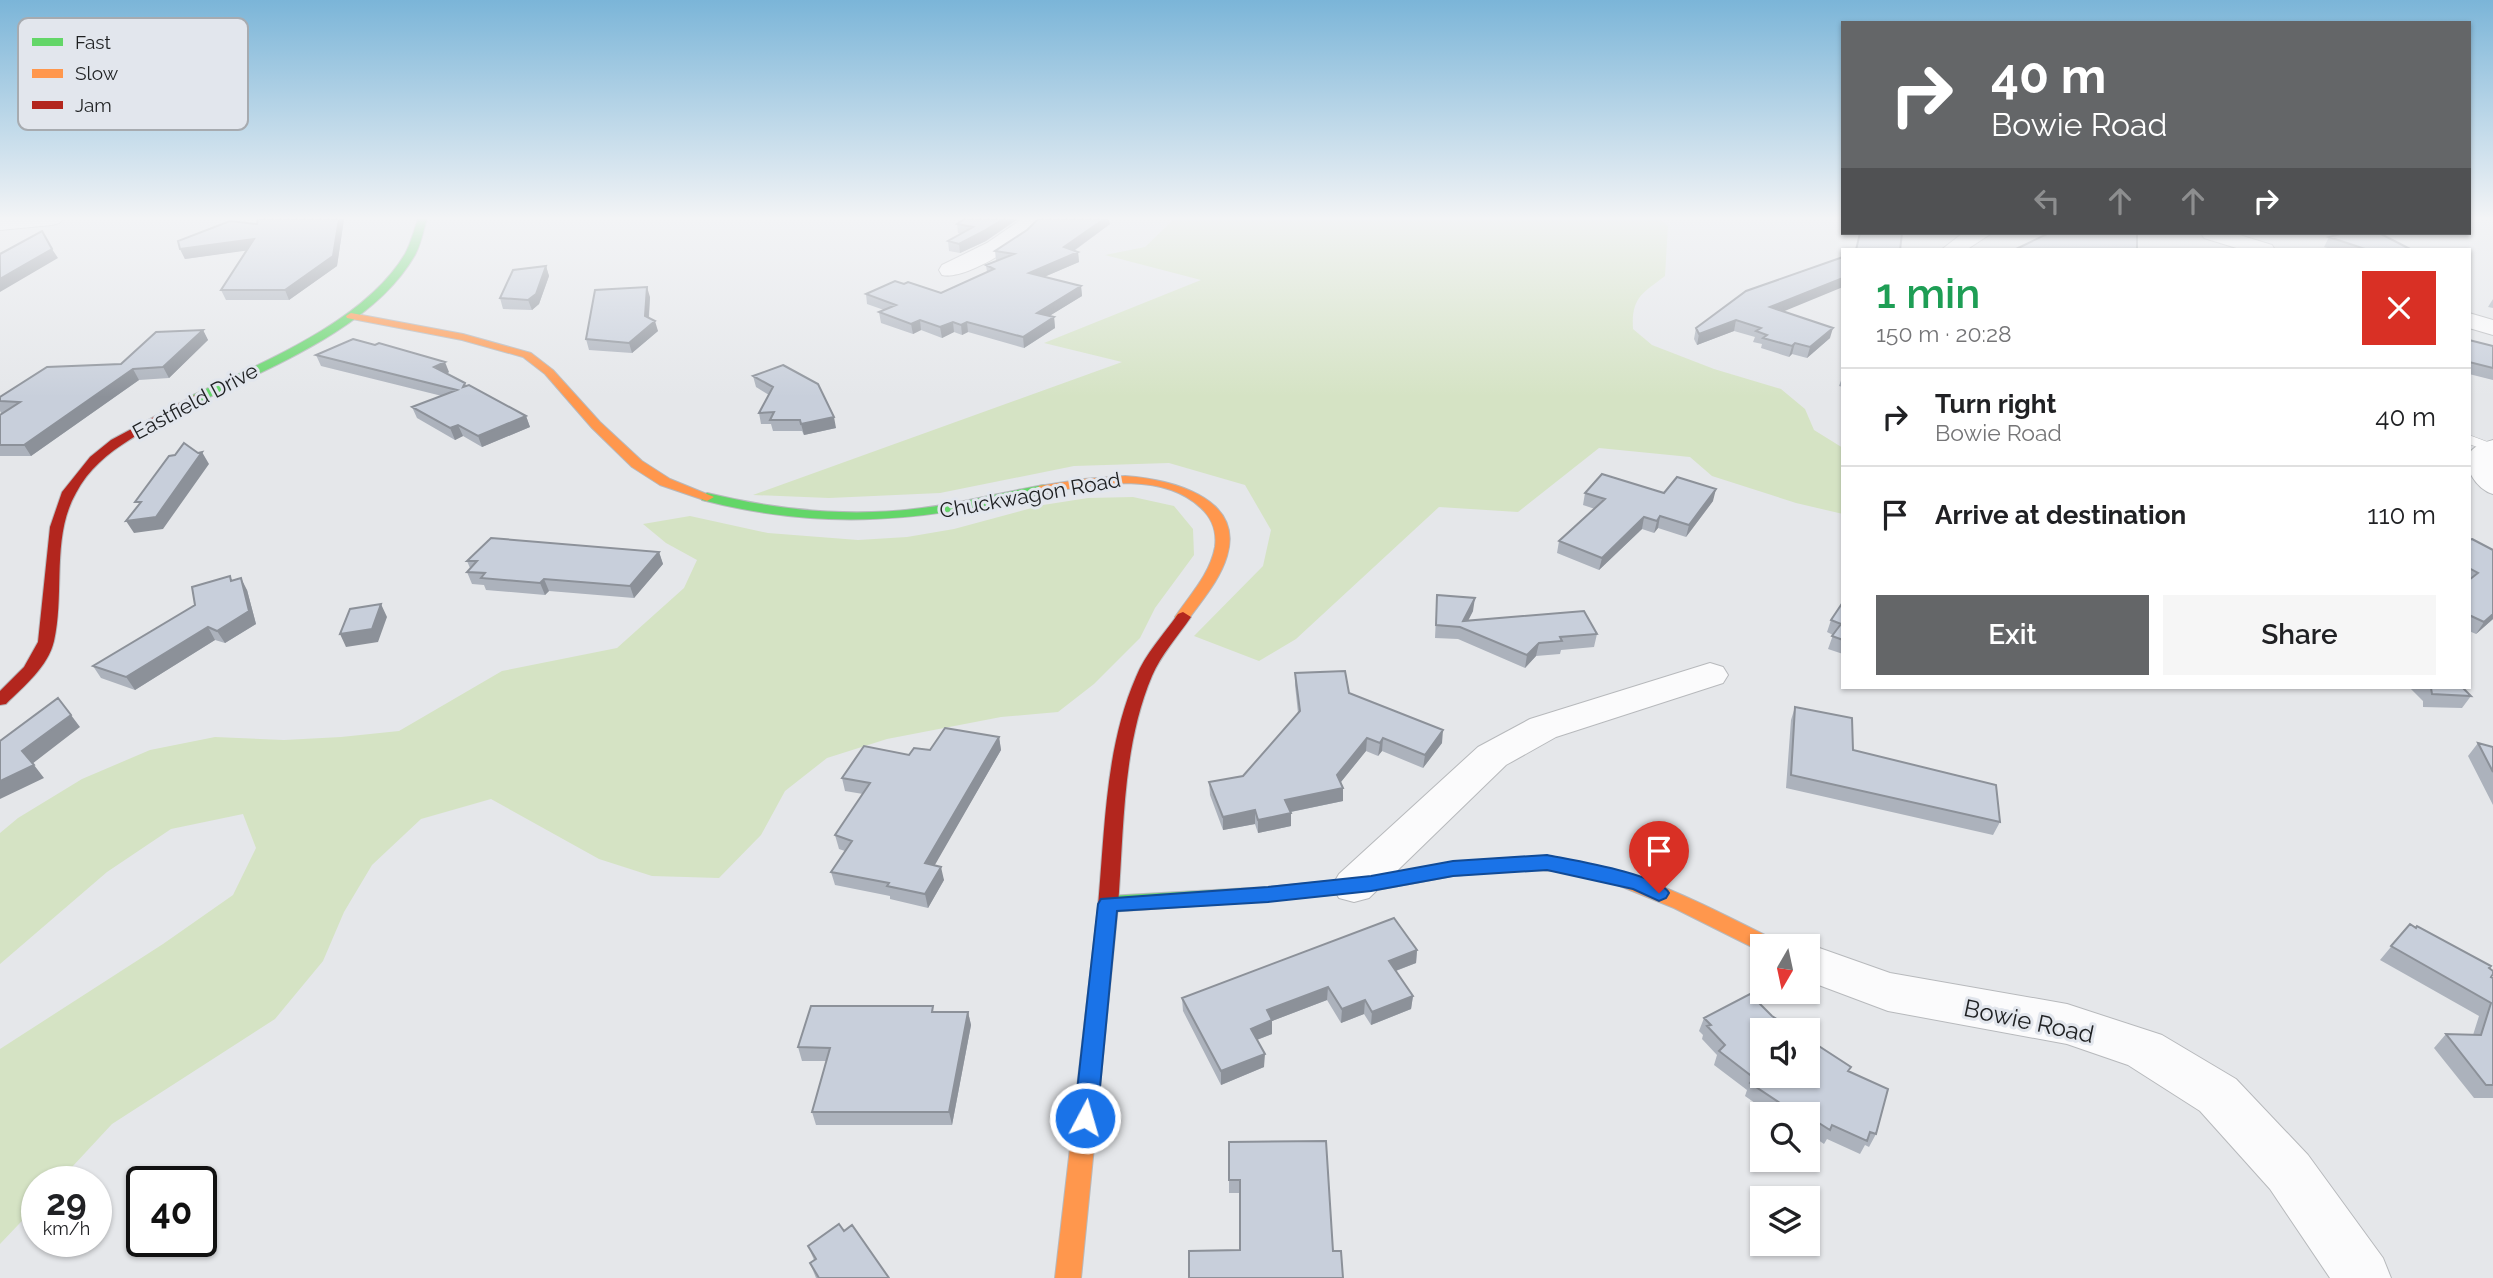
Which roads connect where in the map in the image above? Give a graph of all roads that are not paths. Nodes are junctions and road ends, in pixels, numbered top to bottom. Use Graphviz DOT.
graph roads {
  1 [pos="392,279"];
  2 [pos="351,316"];
  3 [pos="2471,321"];
  4 [pos="2493,328"];
  5 [pos="2471,440"];
  6 [pos="2493,449"];
  7 [pos="2493,485"];
  8 [pos="1710,675"];
  9 [pos="0,700"];
  10 [pos="1354,886"];
  11 [pos="1108,904"];
  12 [pos="1750,937"];
  13 [pos="1820,966"];
  14 [pos="1068,1278"];
  15 [pos="2363,1278"];
  1 -- 2 [label="street, Eastfield Drive"];
  2 -- 9 [label="street, Eastfield Drive"];
  2 -- 11 [label="street, Chuckwagon Road"];
  3 -- 4 [label="street"];
  5 -- 6 [label="lane"];
  6 -- 7 [label="street"];
  8 -- 10 [label="street"];
  10 -- 11 [label="street"];
  10 -- 12 [label="street"];
  11 -- 14 [label="street, Chuckwagon Road"];
  13 -- 15 [label="street, Bowie Road"];
}
